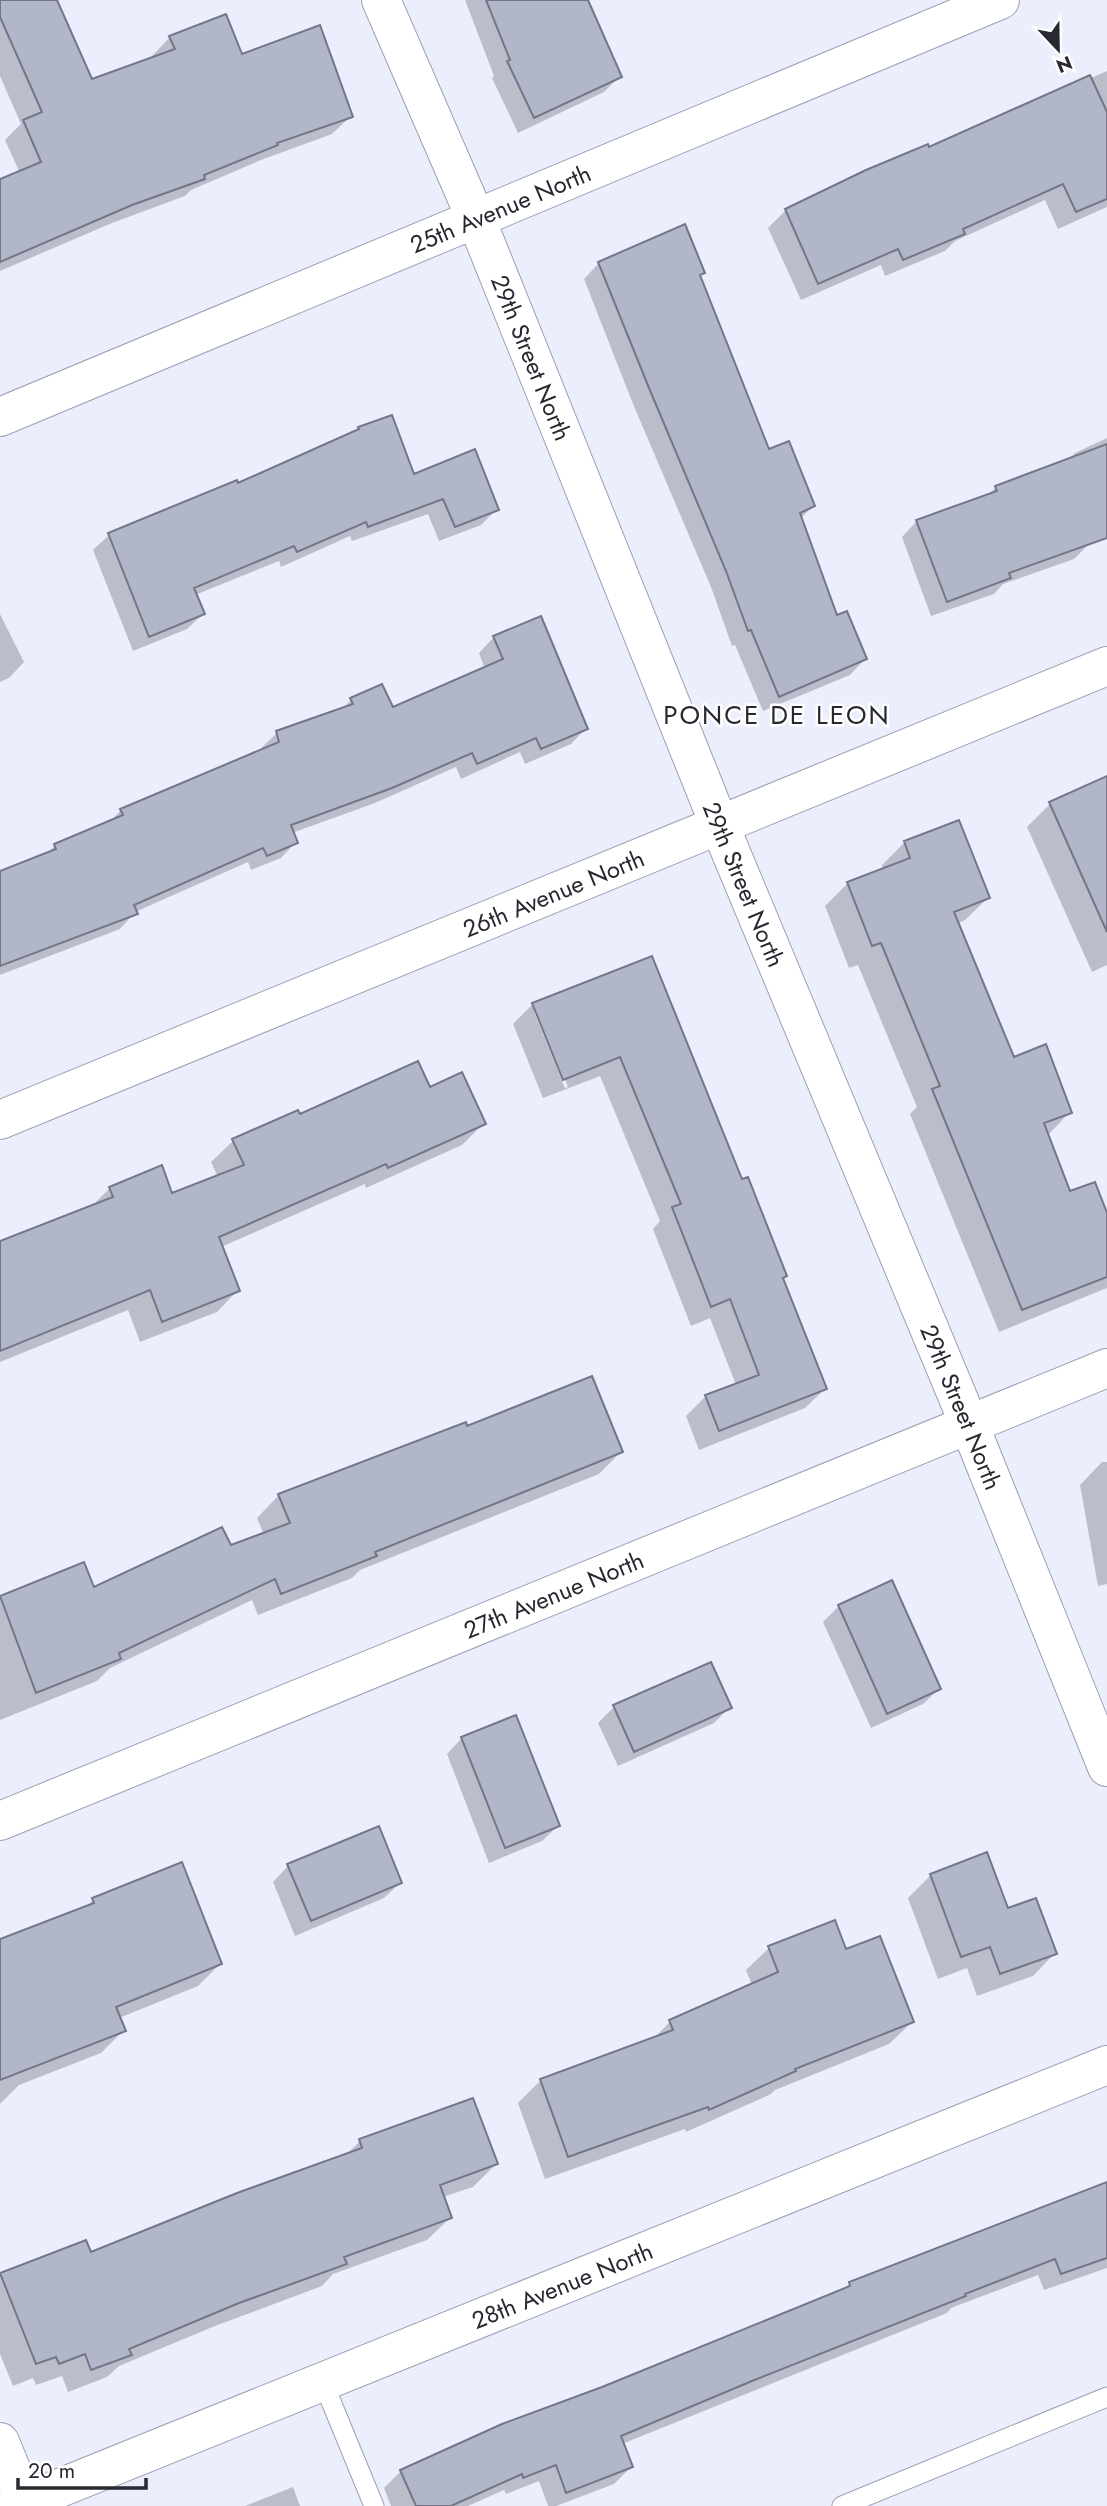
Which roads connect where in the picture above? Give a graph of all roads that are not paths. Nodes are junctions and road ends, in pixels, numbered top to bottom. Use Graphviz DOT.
graph roads {
  1 [pos="382,0"];
  2 [pos="1000,0"];
  3 [pos="476,219"];
  4 [pos="0,417"];
  5 [pos="1107,666"];
  6 [pos="719,824"];
  7 [pos="0,1120"];
  8 [pos="1107,1368"];
  9 [pos="969,1424"];
  10 [pos="1107,1767"];
  11 [pos="0,1821"];
  12 [pos="1107,2065"];
  13 [pos="323,2382"];
  14 [pos="1107,2398"];
  15 [pos="0,2442"];
  16 [pos="22,2505"];
  17 [pos="374,2506"];
  18 [pos="842,2506"];
  1 -- 3 [label="street, 29th Street North"];
  2 -- 3 [label="street, 25th Avenue North"];
  3 -- 4 [label="street, 25th Avenue North"];
  3 -- 6 [label="street, 29th Street North"];
  5 -- 6 [label="street, 26th Avenue North"];
  6 -- 7 [label="street, 26th Avenue North"];
  6 -- 9 [label="street, 29th Street North"];
  8 -- 9 [label="street, 27th Avenue North"];
  9 -- 10 [label="street, 29th Street North"];
  9 -- 11 [label="street, 27th Avenue North"];
  12 -- 13 [label="street, 28th Avenue North"];
  13 -- 16 [label="street, 28th Avenue North"];
  13 -- 17 [label="lane"];
  14 -- 18 [label="lane"];
  15 -- 16 [label="street"];
}
